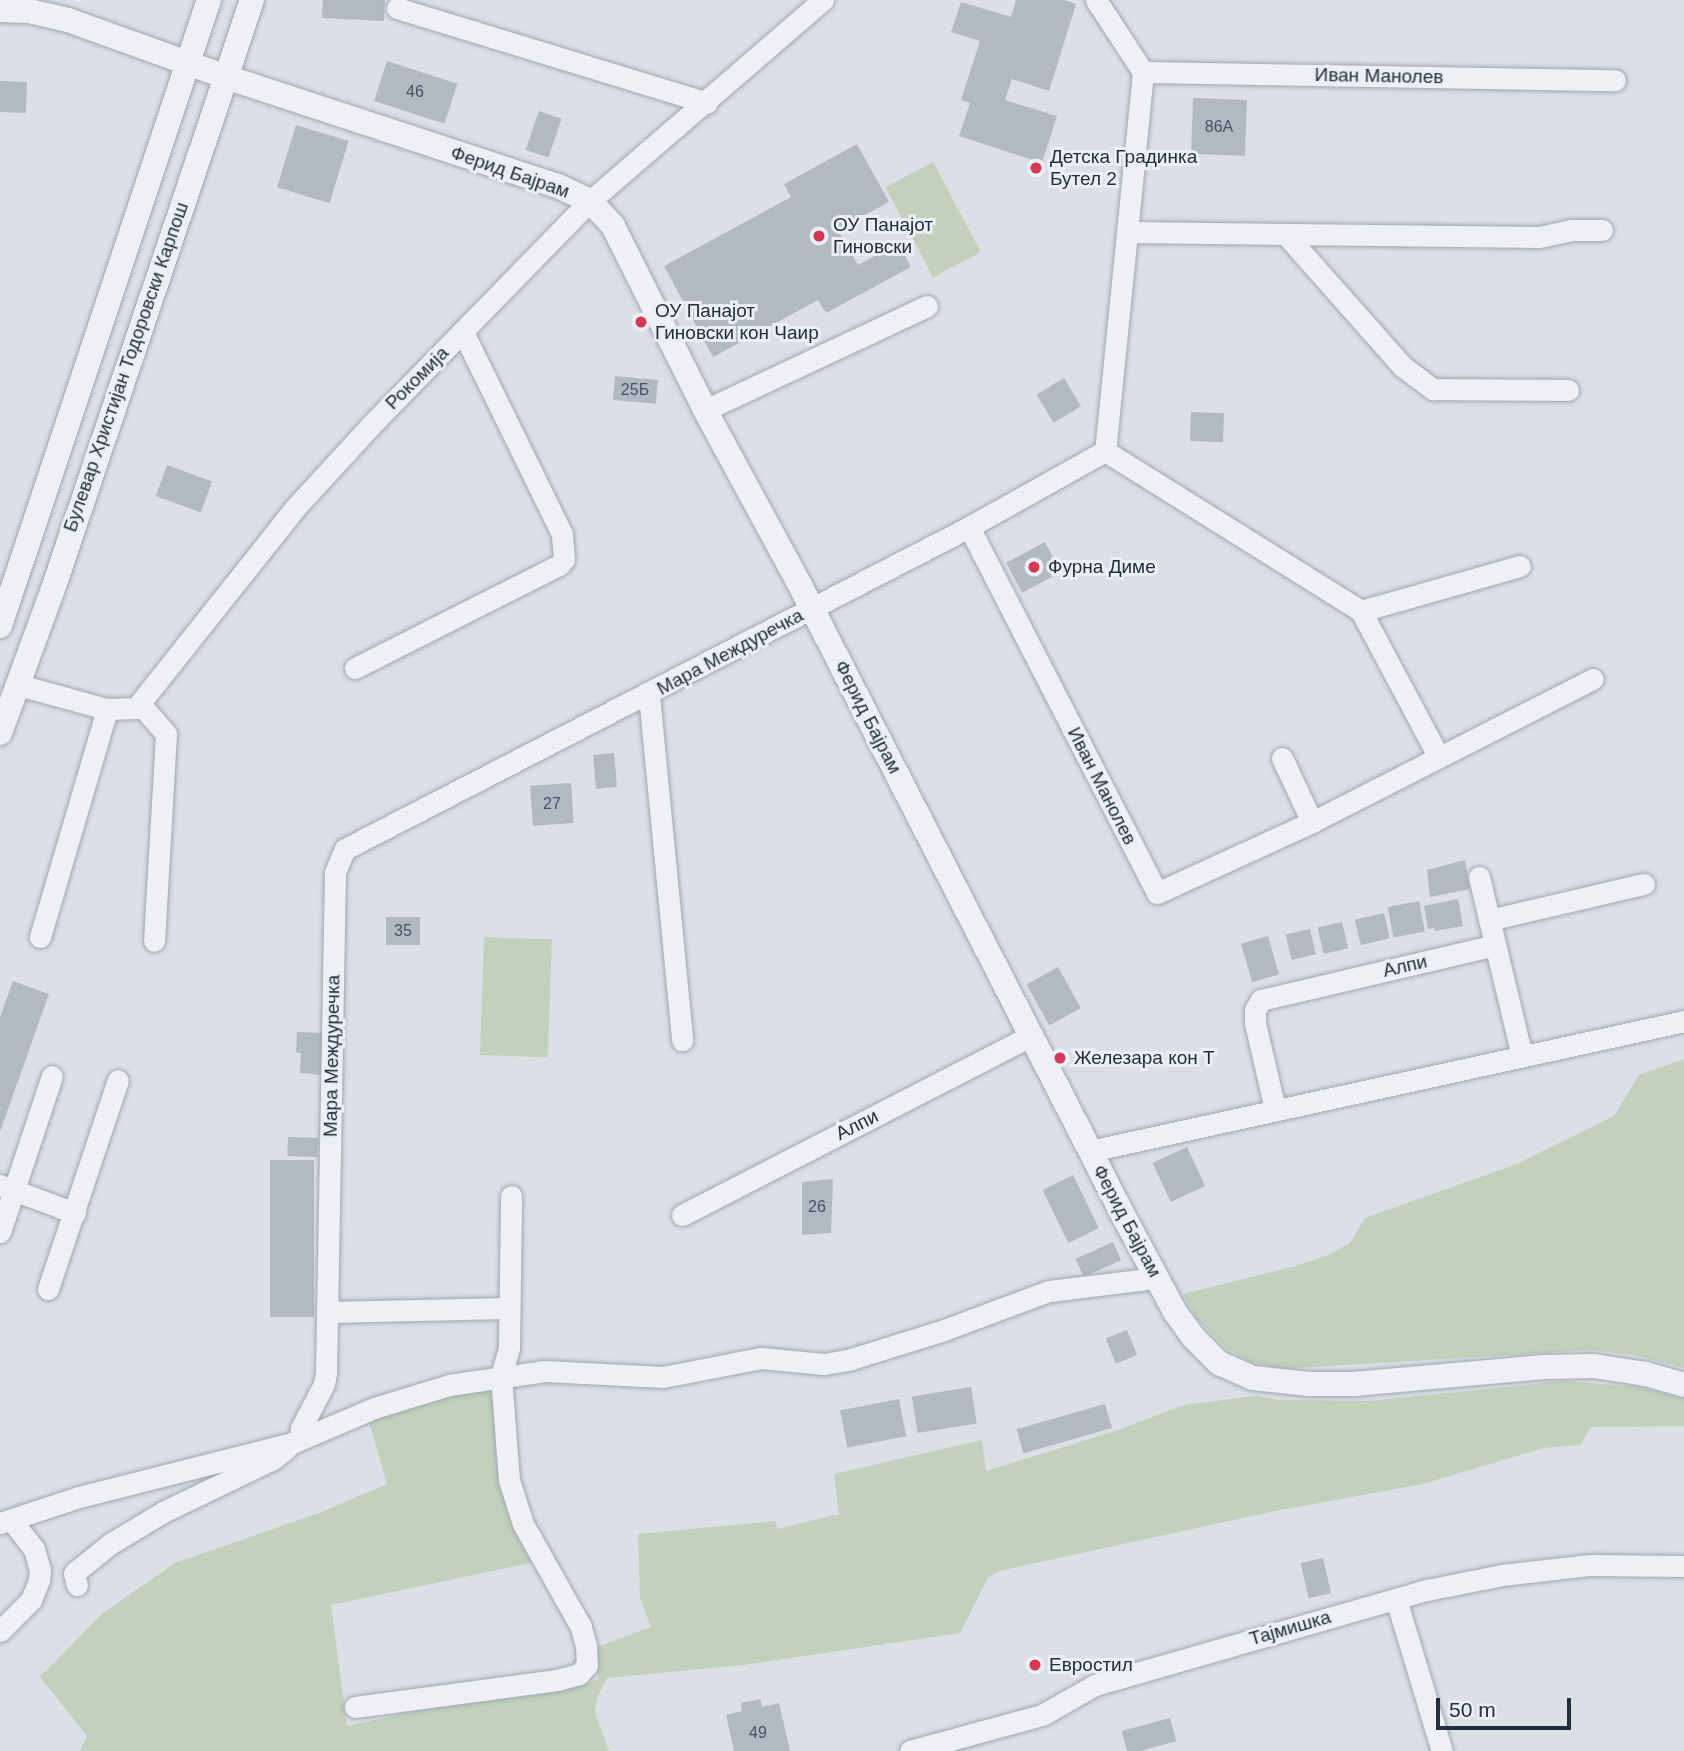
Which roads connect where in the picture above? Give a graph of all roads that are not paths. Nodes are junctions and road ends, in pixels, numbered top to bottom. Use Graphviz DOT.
graph roads {
  1 [pos="209,0"];
  2 [pos="252,0"];
  3 [pos="823,0"];
  4 [pos="1096,0"];
  5 [pos="29,6"];
  6 [pos="397,8"];
  7 [pos="0,10"];
  8 [pos="188,64"];
  9 [pos="1143,72"];
  10 [pos="226,77"];
  11 [pos="1615,80"];
  12 [pos="707,103"];
  13 [pos="590,201"];
  14 [pos="1602,230"];
  15 [pos="1127,232"];
  16 [pos="1288,237"];
  17 [pos="927,306"];
  18 [pos="463,332"];
  19 [pos="1569,390"];
  20 [pos="705,410"];
  21 [pos="1105,451"];
  22 [pos="969,527"];
  23 [pos="1520,566"];
  24 [pos="812,608"];
  25 [pos="1360,611"];
  26 [pos="0,626"];
  27 [pos="355,668"];
  28 [pos="1593,679"];
  29 [pos="19,685"];
  30 [pos="649,695"];
  31 [pos="140,704"];
  32 [pos="107,709"];
  33 [pos="0,733"];
  34 [pos="1438,756"];
  35 [pos="1282,758"];
  36 [pos="1312,822"];
  37 [pos="1479,877"];
  38 [pos="1644,884"];
  39 [pos="1489,920"];
  40 [pos="40,937"];
  41 [pos="154,941"];
  42 [pos="1495,945"];
  43 [pos="1684,1021"];
  44 [pos="1032,1035"];
  45 [pos="682,1040"];
  46 [pos="1522,1056"];
  47 [pos="52,1076"];
  48 [pos="118,1080"];
  49 [pos="1275,1109"];
  50 [pos="1090,1151"];
  51 [pos="7,1188"];
  52 [pos="511,1196"];
  53 [pos="75,1213"];
  54 [pos="682,1215"];
  55 [pos="0,1232"];
  56 [pos="1157,1278"];
  57 [pos="48,1289"];
  58 [pos="508,1308"];
  59 [pos="327,1312"];
  60 [pos="501,1376"];
  61 [pos="1684,1385"];
  62 [pos="296,1441"];
  63 [pos="6,1521"];
  64 [pos="1684,1566"];
  65 [pos="77,1585"];
  66 [pos="1396,1599"];
  67 [pos="0,1631"];
  68 [pos="355,1707"];
  69 [pos="910,1751"];
  70 [pos="1442,1751"];
  1 -- 8 [label="street, Булевар Христијан Тодоровски Карпош"];
  2 -- 10 [label="street, Булевар Христијан Тодоровски Карпош"];
  3 -- 12 [label="street, Рокомија"];
  4 -- 9 [label="street"];
  5 -- 7 [label="street, Ферид Бајрам"];
  5 -- 8 [label="street, Ферид Бајрам"];
  6 -- 12 [label="street"];
  8 -- 10 [label="street, Ферид Бајрам"];
  8 -- 26 [label="street, Булевар Христијан Тодоровски Карпош"];
  9 -- 11 [label="street, Иван Манолев"];
  9 -- 15 [label="street"];
  10 -- 13 [label="street, Ферид Бајрам"];
  10 -- 29 [label="street, Булевар Христијан Тодоровски Карпош"];
  12 -- 13 [label="street, Рокомија"];
  13 -- 18 [label="street, Рокомија"];
  13 -- 20 [label="street, Ферид Бајрам"];
  14 -- 16 [label="street"];
  15 -- 16 [label="street"];
  15 -- 21 [label="street"];
  16 -- 19 [label="street"];
  17 -- 20 [label="street"];
  18 -- 27 [label="street"];
  18 -- 31 [label="street, Рокомија"];
  20 -- 24 [label="street, Ферид Бајрам"];
  21 -- 22 [label="street"];
  21 -- 25 [label="street"];
  22 -- 24 [label="street"];
  22 -- 36 [label="street, Иван Манолев"];
  23 -- 25 [label="street"];
  24 -- 30 [label="street, Мара Междуречка"];
  24 -- 44 [label="street, Ферид Бајрам"];
  25 -- 34 [label="street"];
  28 -- 34 [label="street, Иван Манолев"];
  29 -- 32 [label="street"];
  29 -- 33 [label="street, Булевар Христијан Тодоровски Карпош"];
  30 -- 45 [label="street, Мара Междуречка"];
  30 -- 59 [label="street, Мара Междуречка"];
  31 -- 32 [label="street"];
  31 -- 41 [label="street"];
  32 -- 40 [label="street"];
  34 -- 36 [label="street, Иван Манолев"];
  35 -- 36 [label="street"];
  37 -- 39 [label="street"];
  38 -- 39 [label="street"];
  39 -- 42 [label="street"];
  42 -- 46 [label="street"];
  42 -- 49 [label="street, Алпи"];
  43 -- 46 [label="street"];
  44 -- 50 [label="street, Ферид Бајрам"];
  44 -- 54 [label="street, Алпи"];
  46 -- 49 [label="street"];
  47 -- 51 [label="street"];
  48 -- 53 [label="street"];
  49 -- 50 [label="street"];
  50 -- 56 [label="street, Ферид Бајрам"];
  51 -- 53 [label="street"];
  51 -- 55 [label="street"];
  52 -- 58 [label="street"];
  53 -- 57 [label="street"];
  56 -- 60 [label="street"];
  56 -- 61 [label="street, Ферид Бајрам"];
  58 -- 59 [label="street"];
  58 -- 60 [label="street"];
  59 -- 62 [label="street"];
  60 -- 62 [label="street"];
  60 -- 68 [label="street"];
  62 -- 63 [label="street"];
  62 -- 65 [label="street"];
  63 -- 67 [label="street"];
  64 -- 66 [label="street, Тајмишка"];
  66 -- 69 [label="street, Тајмишка"];
  66 -- 70 [label="street"];
}
